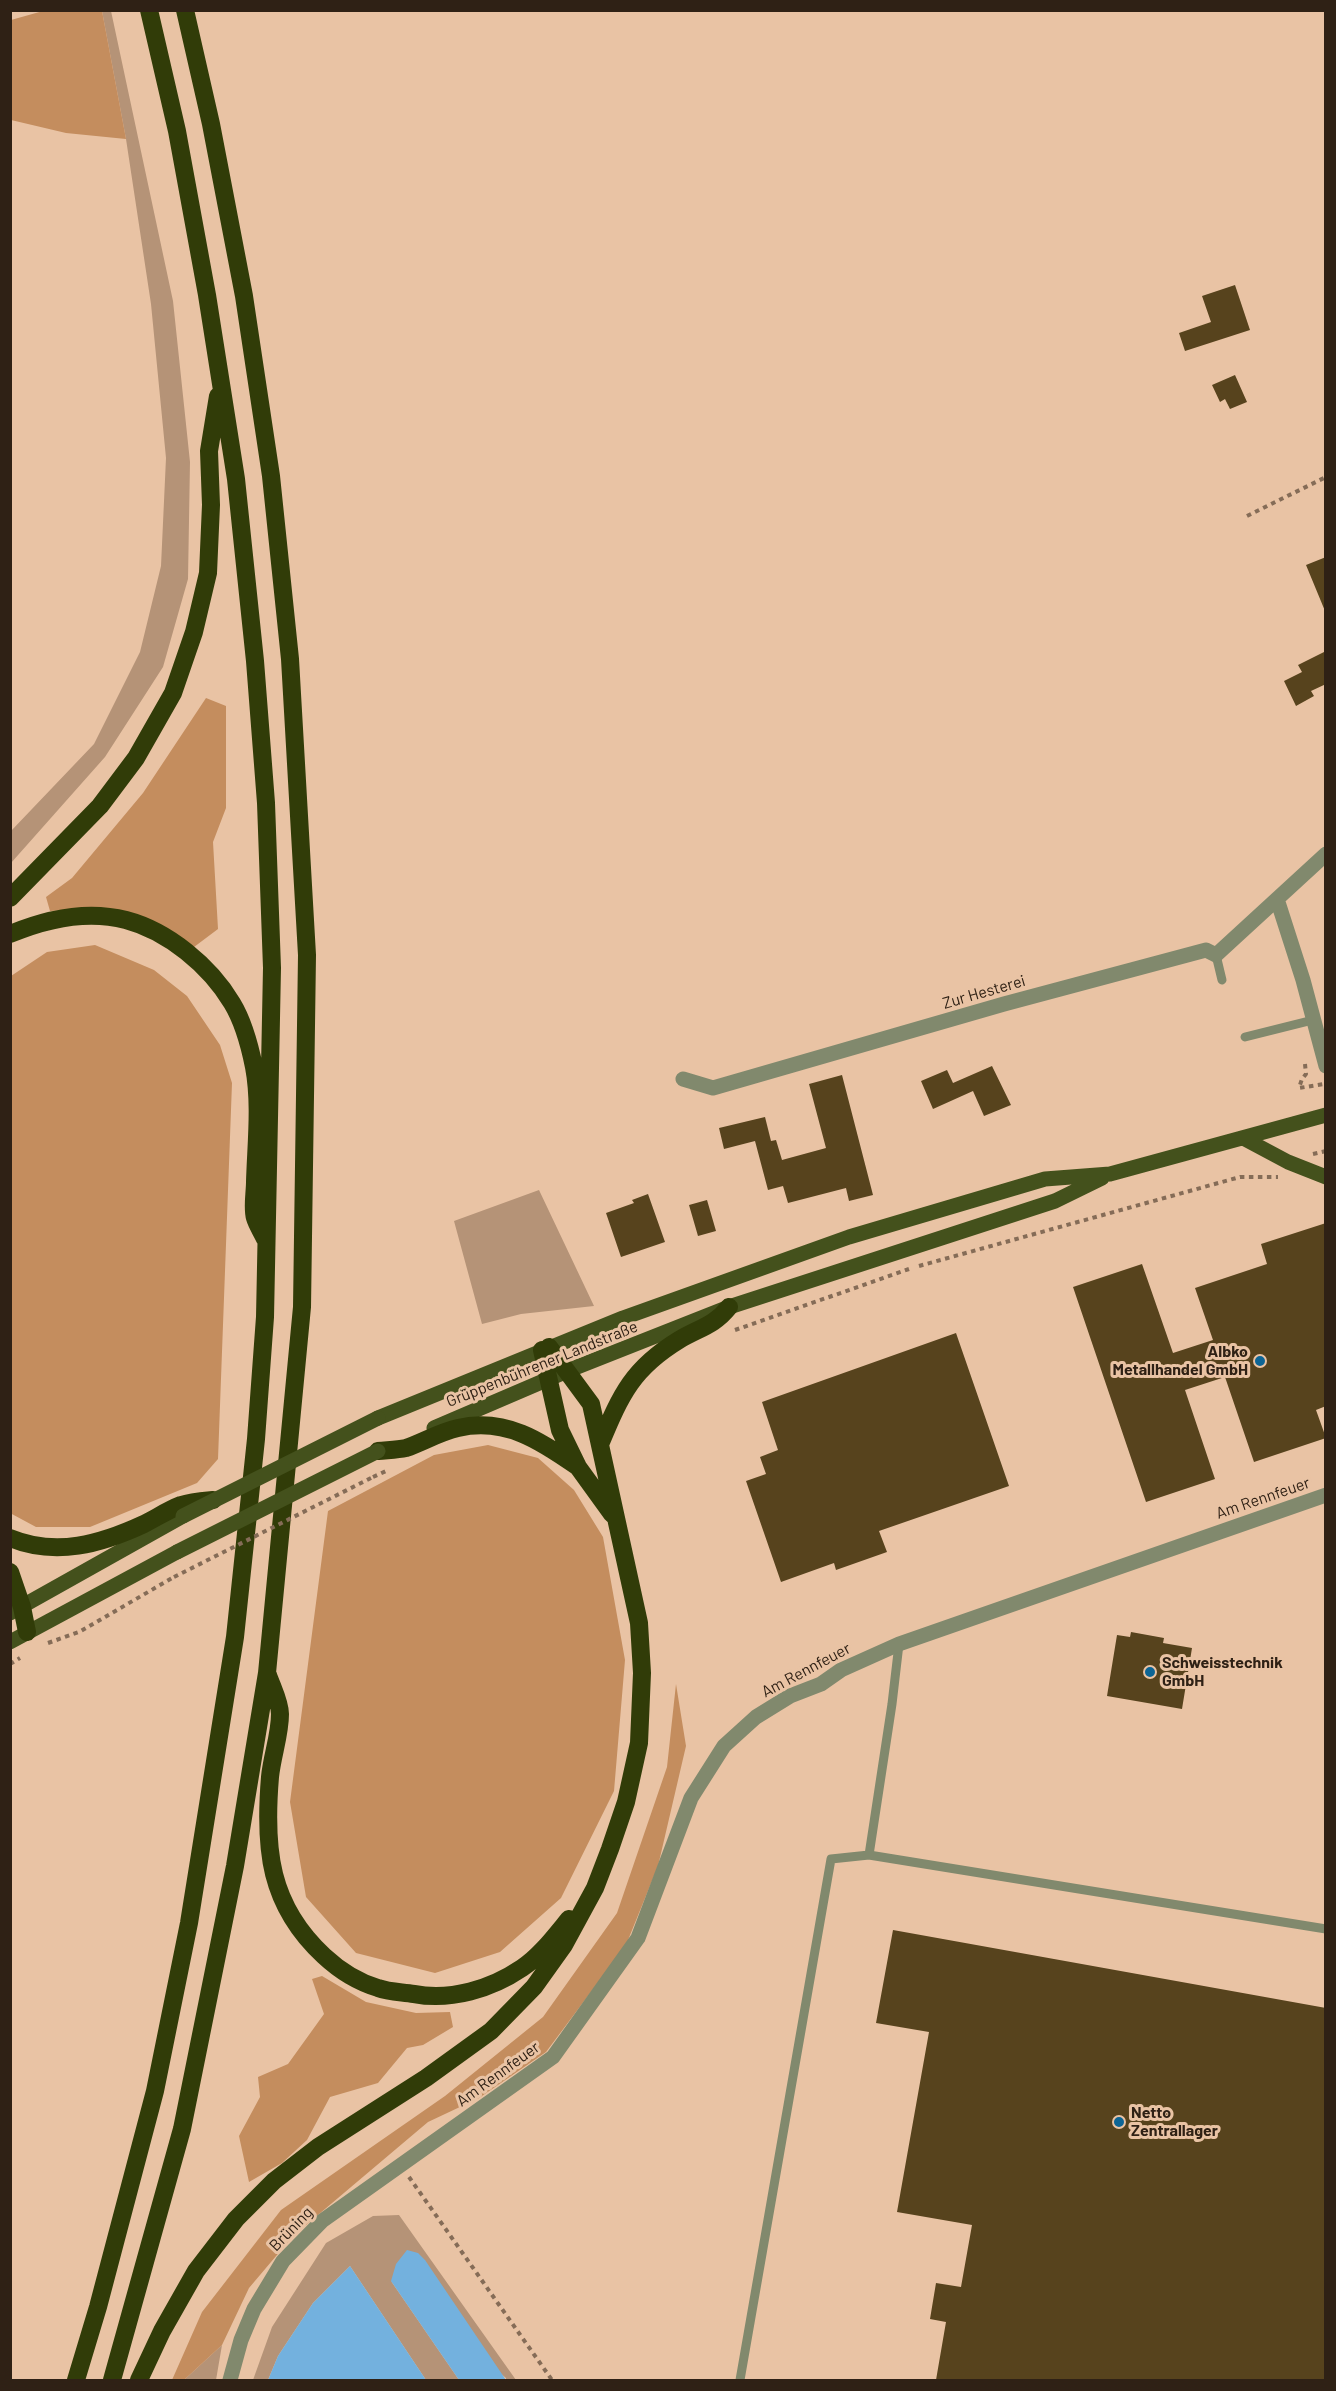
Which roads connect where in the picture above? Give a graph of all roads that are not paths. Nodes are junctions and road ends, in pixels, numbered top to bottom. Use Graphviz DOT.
graph roads {
  1 [pos="149,10"];
  2 [pos="185,10"];
  3 [pos="221,380"];
  4 [pos="1326,854"];
  5 [pos="10,898"];
  6 [pos="1277,899"];
  7 [pos="10,934"];
  8 [pos="1216,955"];
  9 [pos="1222,980"];
  10 [pos="1313,1020"];
  11 [pos="1245,1036"];
  12 [pos="1326,1066"];
  13 [pos="683,1079"];
  14 [pos="1326,1115"];
  15 [pos="1243,1138"];
  16 [pos="1110,1174"];
  17 [pos="1326,1176"];
  18 [pos="267,1243"];
  19 [pos="729,1307"];
  20 [pos="545,1348"];
  21 [pos="567,1371"];
  22 [pos="548,1380"];
  23 [pos="601,1442"];
  24 [pos="378,1451"];
  25 [pos="578,1467"];
  26 [pos="1326,1495"];
  27 [pos="213,1500"];
  28 [pos="182,1510"];
  29 [pos="615,1519"];
  30 [pos="10,1538"];
  31 [pos="10,1572"];
  32 [pos="16,1610"];
  33 [pos="17,1634"];
  34 [pos="899,1644"];
  35 [pos="267,1673"];
  36 [pos="869,1855"];
  37 [pos="595,1888"];
  38 [pos="1326,1929"];
  39 [pos="401,2166"];
  40 [pos="76,2380"];
  41 [pos="112,2380"];
  42 [pos="139,2380"];
  43 [pos="231,2380"];
  44 [pos="740,2380"];
  1 -- 3 [label="highway"];
  2 -- 35 [label="highway"];
  3 -- 5 [label="highway"];
  3 -- 18 [label="highway"];
  4 -- 6 [label="street"];
  6 -- 8 [label="street"];
  6 -- 10 [label="street"];
  7 -- 18 [label="highway"];
  8 -- 9 [label="lane"];
  8 -- 13 [label="street, Zur Hesterei"];
  10 -- 11 [label="lane"];
  10 -- 12 [label="street"];
  14 -- 15 [label="main road, Grüppenbührener Landstraße"];
  15 -- 16 [label="main road, Grüppenbührener Landstraße"];
  15 -- 17 [label="main road"];
  16 -- 19 [label="main road, Grüppenbührener Landstraße"];
  16 -- 20 [label="main road, Grüppenbührener Landstraße"];
  18 -- 40 [label="highway"];
  19 -- 21 [label="main road, Grüppenbührener Landstraße"];
  19 -- 23 [label="highway"];
  20 -- 21 [label="highway"];
  20 -- 22 [label="highway"];
  20 -- 27 [label="main road, Grüppenbührener Landstraße, bridge"];
  21 -- 22 [label="main road, Grüppenbührener Landstraße"];
  21 -- 23 [label="highway"];
  22 -- 24 [label="main road, Grüppenbührener Landstraße"];
  22 -- 25 [label="highway"];
  23 -- 29 [label="highway"];
  24 -- 25 [label="highway"];
  24 -- 33 [label="main road, Grüppenbührener Landstraße, bridge"];
  25 -- 29 [label="highway"];
  26 -- 34 [label="street, Am Rennfeuer"];
  27 -- 28 [label="highway"];
  28 -- 30 [label="highway"];
  28 -- 32 [label="main road"];
  29 -- 37 [label="highway"];
  31 -- 32 [label="highway"];
  32 -- 33 [label="highway"];
  34 -- 36 [label="lane"];
  34 -- 39 [label="street, Am Rennfeuer"];
  35 -- 37 [label="highway"];
  35 -- 41 [label="highway"];
  36 -- 38 [label="lane"];
  36 -- 44 [label="lane"];
  37 -- 42 [label="highway"];
  39 -- 43 [label="street, Brüning"];
}
